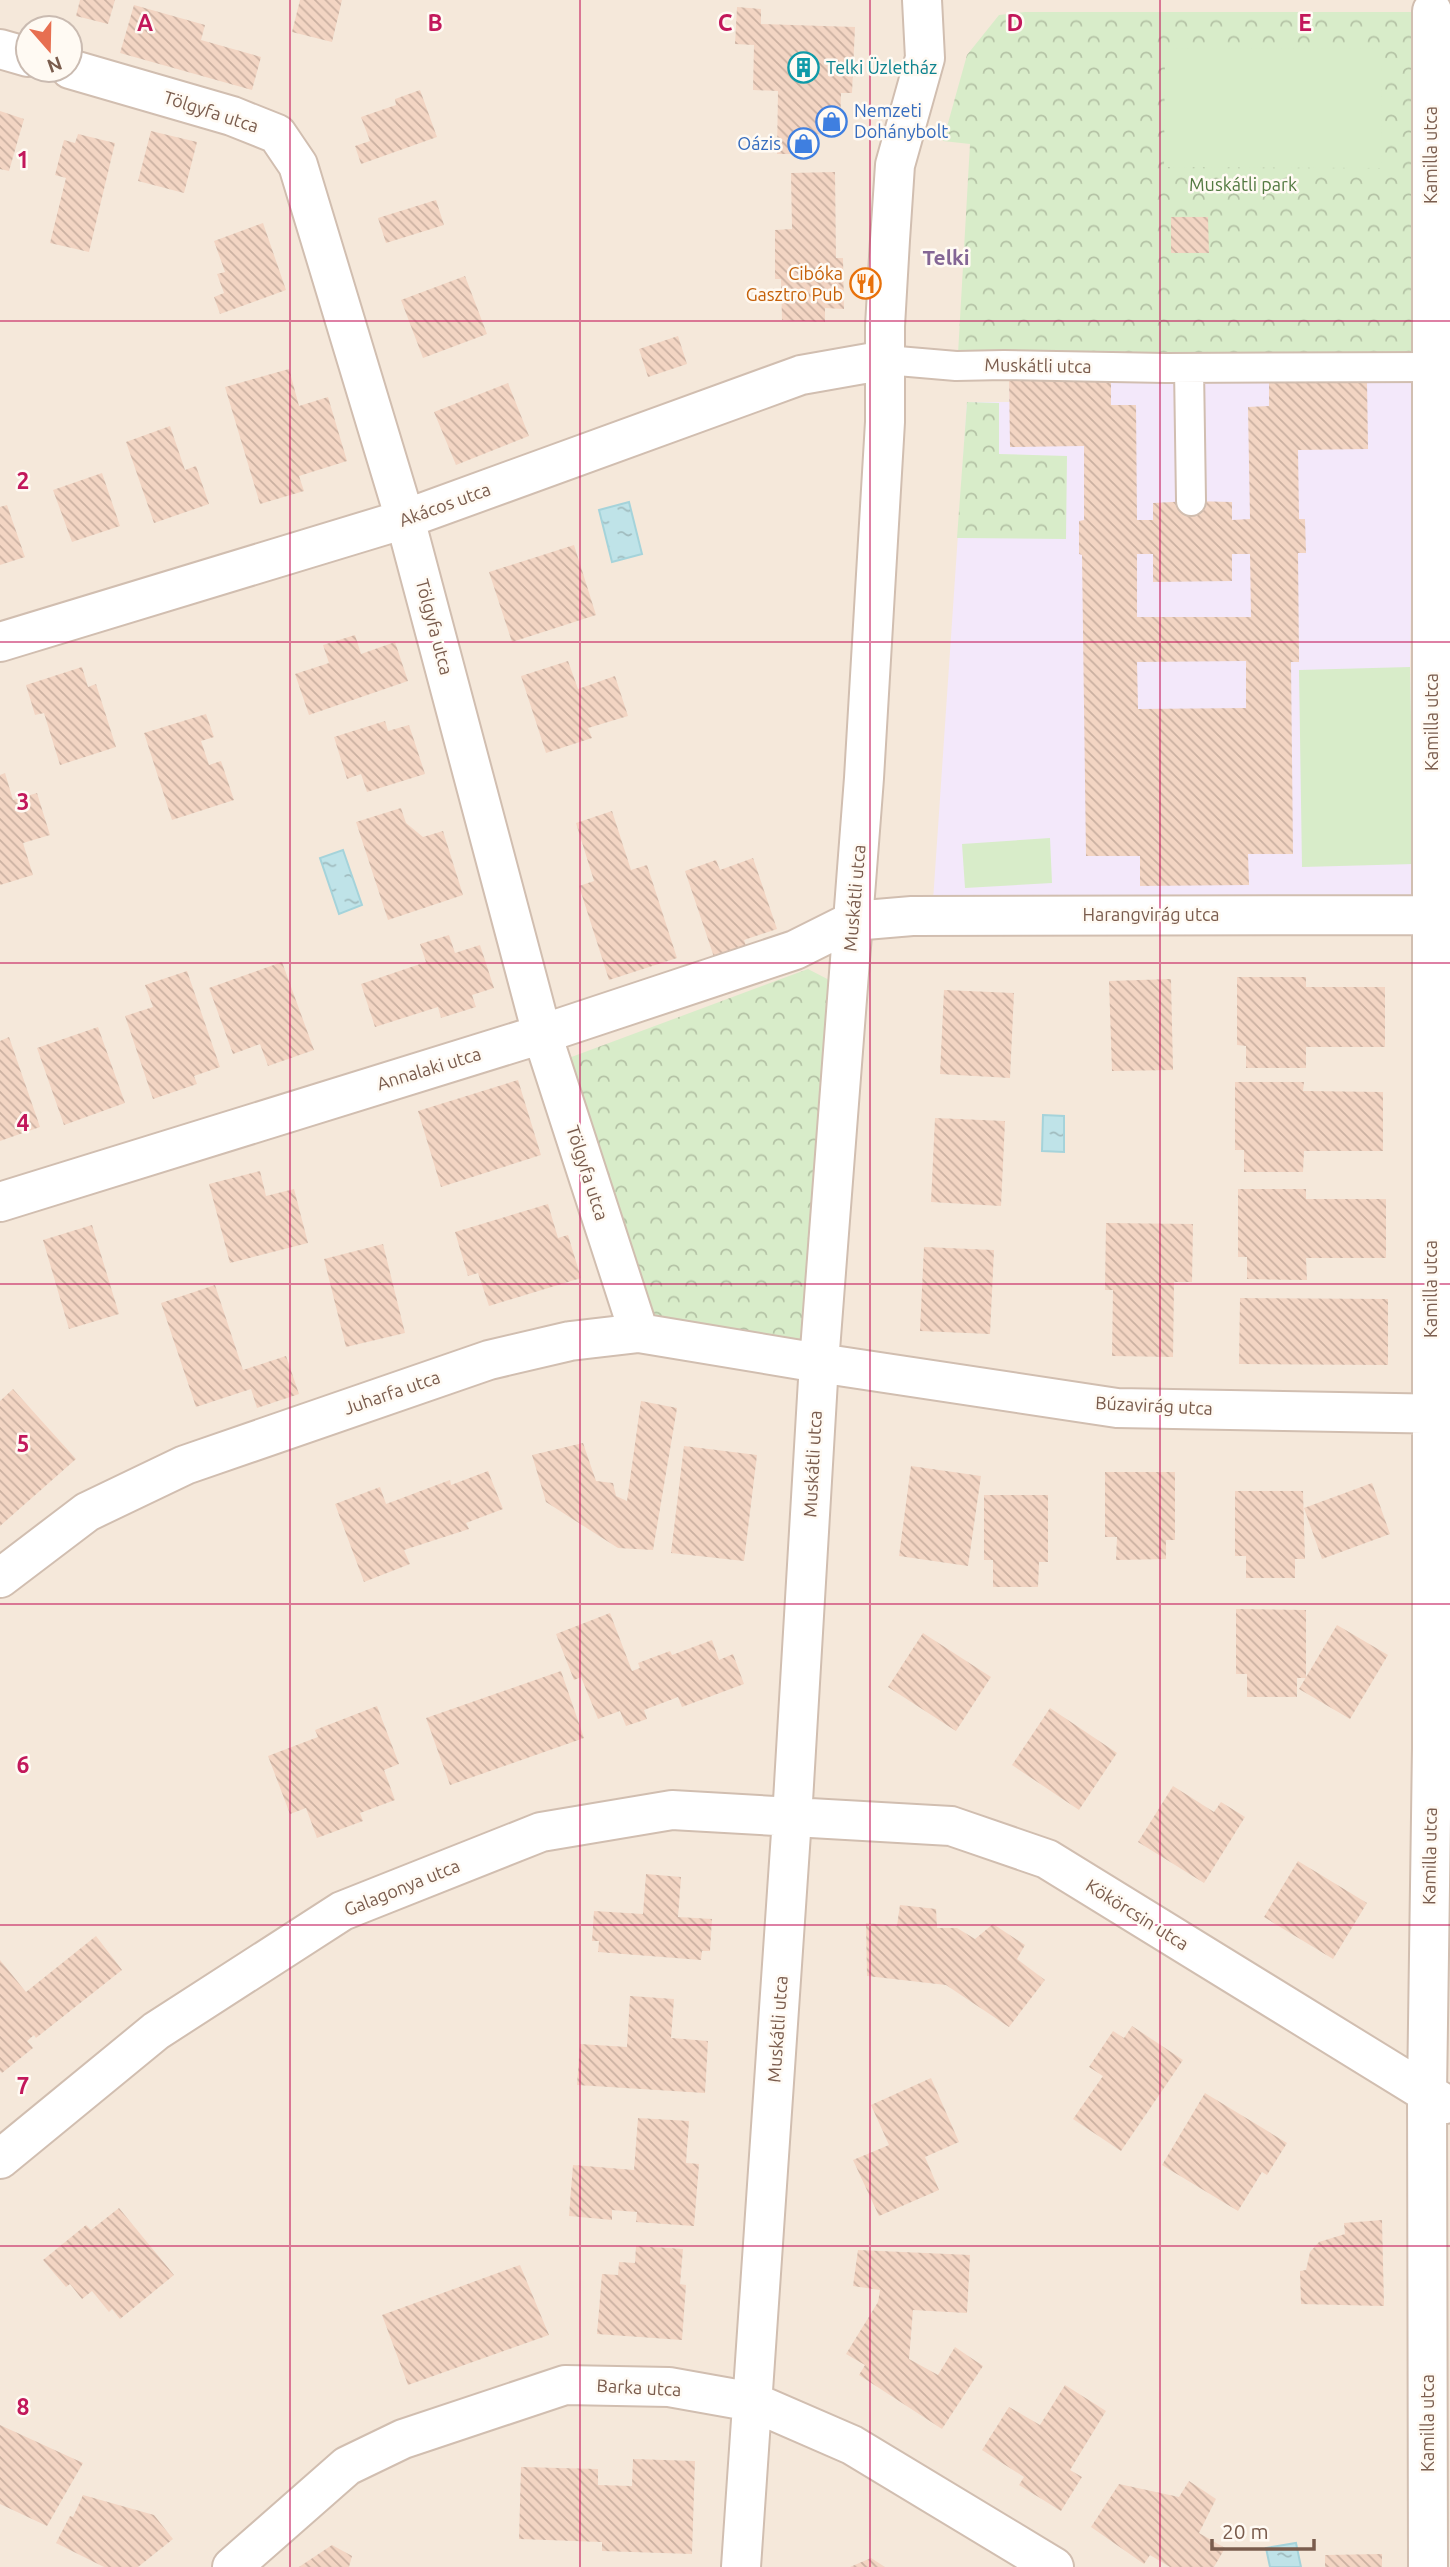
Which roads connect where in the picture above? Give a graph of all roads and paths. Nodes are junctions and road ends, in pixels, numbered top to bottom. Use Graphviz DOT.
graph roads {
  1 [pos="922,0"];
  2 [pos="1432,10"];
  3 [pos="84,73"];
  4 [pos="1440,246"];
  5 [pos="886,360"];
  6 [pos="1433,367"];
  7 [pos="1189,368"];
  8 [pos="1191,501"];
  9 [pos="405,519"];
  10 [pos="0,642"];
  11 [pos="1440,914"];
  12 [pos="853,921"];
  13 [pos="542,1034"];
  14 [pos="0,1202"];
  15 [pos="639,1333"];
  16 [pos="819,1363"];
  17 [pos="1441,1414"];
  18 [pos="0,1578"];
  19 [pos="1441,1750"];
  20 [pos="792,1818"];
  21 [pos="1439,2100"];
  22 [pos="0,2159"];
  23 [pos="752,2402"];
  24 [pos="232,2567"];
  25 [pos="741,2567"];
  26 [pos="1054,2567"];
  27 [pos="1428,2567"];
  1 -- 5 [label="street, Muskátli utca"];
  2 -- 4 [label="street, Kamilla utca"];
  3 -- 9 [label="street, Tölgyfa utca"];
  4 -- 6 [label="street, Kamilla utca"];
  5 -- 7 [label="street, Muskátli utca"];
  5 -- 9 [label="street, Akácos utca"];
  5 -- 12 [label="street, Muskátli utca"];
  6 -- 7 [label="street, Muskátli utca"];
  6 -- 11 [label="street, Kamilla utca"];
  7 -- 8 [label="street"];
  9 -- 10 [label="street, Akácos utca"];
  9 -- 13 [label="street, Tölgyfa utca"];
  11 -- 12 [label="street, Harangvirág utca"];
  11 -- 17 [label="street, Kamilla utca"];
  12 -- 13 [label="street, Annalaki utca"];
  12 -- 16 [label="street, Muskátli utca"];
  13 -- 14 [label="street, Annalaki utca"];
  13 -- 15 [label="street, Tölgyfa utca"];
  15 -- 16 [label="street, Juharfa utca"];
  15 -- 18 [label="street, Juharfa utca"];
  16 -- 17 [label="street, Búzavirág utca"];
  16 -- 20 [label="street, Muskátli utca"];
  17 -- 19 [label="street, Kamilla utca"];
  19 -- 21 [label="street, Kamilla utca"];
  20 -- 21 [label="street, Kökörcsin utca"];
  20 -- 22 [label="street, Galagonya utca"];
  20 -- 23 [label="street, Muskátli utca"];
  21 -- 27 [label="street, Kamilla utca"];
  23 -- 24 [label="street, Barka utca"];
  23 -- 25 [label="street, Muskátli utca"];
  23 -- 26 [label="street, Barka utca"];
}
